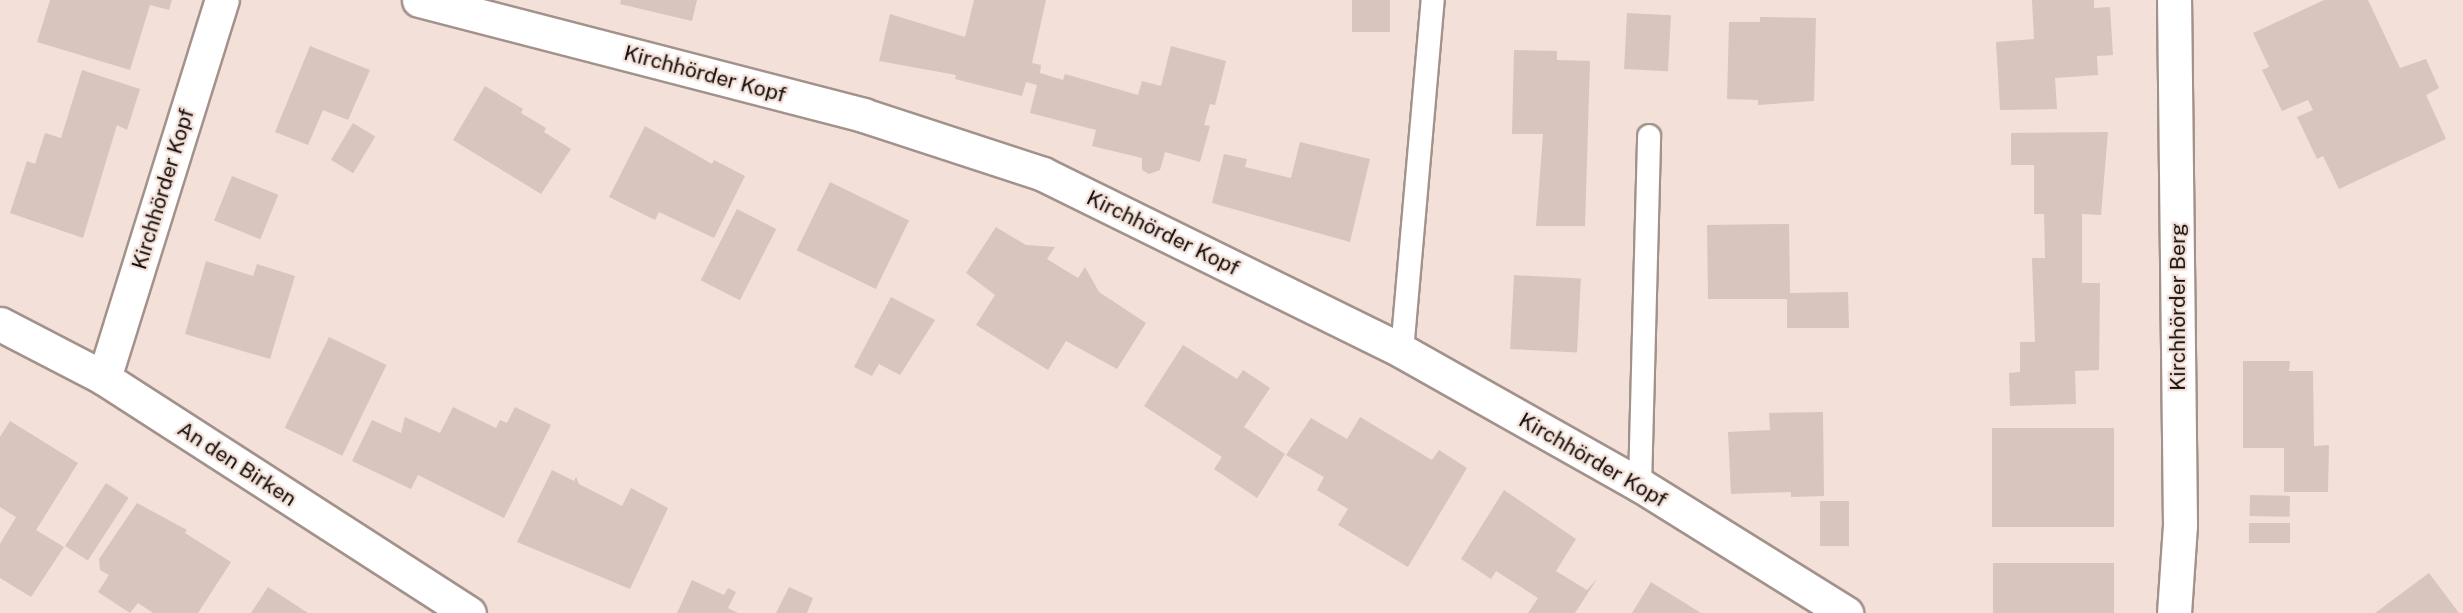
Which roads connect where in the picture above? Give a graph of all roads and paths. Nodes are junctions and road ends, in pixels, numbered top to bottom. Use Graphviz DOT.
graph roads {
  1 [pos="222,0"];
  2 [pos="419,0"];
  3 [pos="1433,0"];
  4 [pos="2174,0"];
  5 [pos="1649,136"];
  6 [pos="0,324"];
  7 [pos="1402,351"];
  8 [pos="104,378"];
  9 [pos="1640,485"];
  10 [pos="469,613"];
  11 [pos="1846,613"];
  12 [pos="2174,613"];
  1 -- 8 [label="street, Kirchhörder Kopf"];
  2 -- 7 [label="street, Kirchhörder Kopf"];
  3 -- 7 [label="lane"];
  4 -- 12 [label="street, Kirchhörder Berg"];
  5 -- 9 [label="lane"];
  6 -- 8 [label="street, An den Birken"];
  7 -- 9 [label="street, Kirchhörder Kopf"];
  8 -- 10 [label="street, An den Birken"];
  9 -- 11 [label="street, Kirchhörder Kopf"];
}
